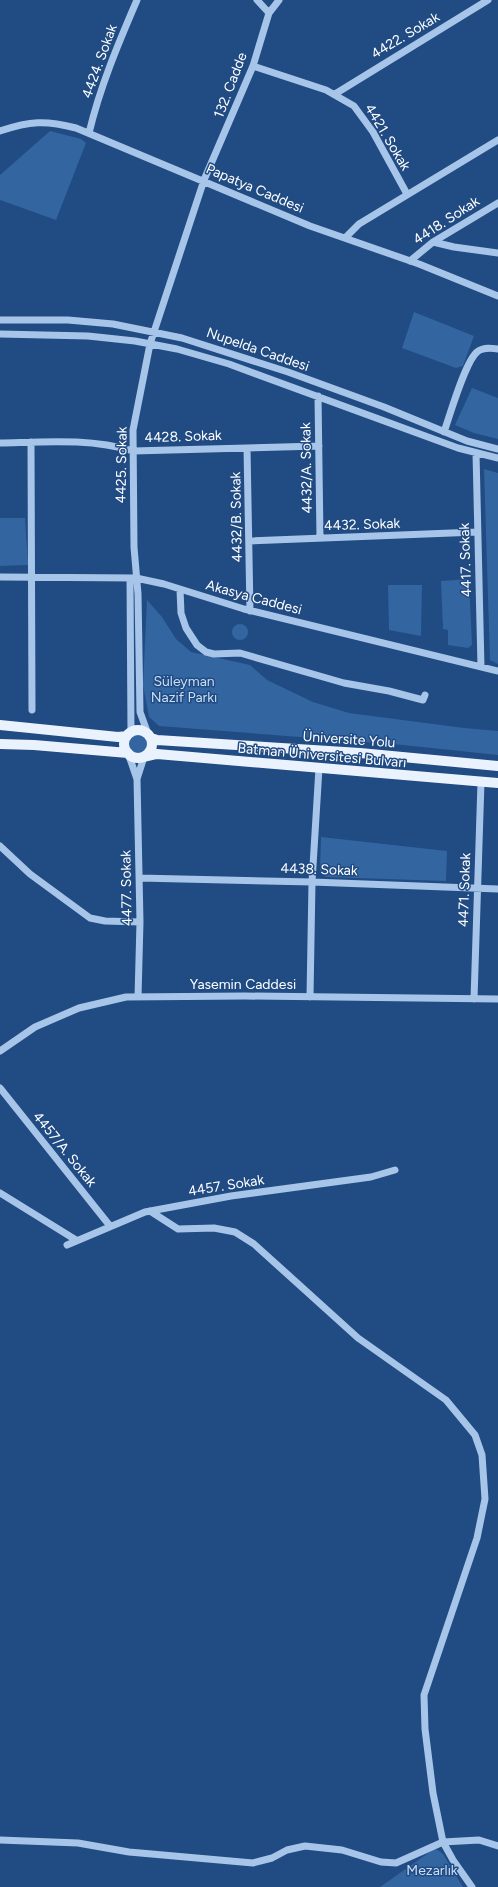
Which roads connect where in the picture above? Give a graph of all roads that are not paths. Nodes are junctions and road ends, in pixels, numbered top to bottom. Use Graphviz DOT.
graph roads {
  1 [pos="137,0"];
  2 [pos="256,0"];
  3 [pos="279,0"];
  4 [pos="488,0"];
  5 [pos="269,13"];
  6 [pos="253,66"];
  7 [pos="335,94"];
  8 [pos="0,132"];
  9 [pos="89,133"];
  10 [pos="498,140"];
  11 [pos="204,180"];
  12 [pos="407,194"];
  13 [pos="496,206"];
  14 [pos="345,238"];
  15 [pos="432,242"];
  16 [pos="498,253"];
  17 [pos="410,261"];
  18 [pos="498,296"];
  19 [pos="0,320"];
  20 [pos="153,332"];
  21 [pos="0,334"];
  22 [pos="150,344"];
  23 [pos="498,349"];
  24 [pos="318,396"];
  25 [pos="444,432"];
  26 [pos="31,442"];
  27 [pos="0,443"];
  28 [pos="319,446"];
  29 [pos="248,448"];
  30 [pos="498,449"];
  31 [pos="133,451"];
  32 [pos="476,453"];
  33 [pos="498,458"];
  34 [pos="477,532"];
  35 [pos="320,538"];
  36 [pos="249,541"];
  37 [pos="0,577"];
  38 [pos="32,577"];
  39 [pos="133,578"];
  40 [pos="180,590"];
  41 [pos="250,611"];
  42 [pos="481,667"];
  43 [pos="498,671"];
  44 [pos="425,695"];
  45 [pos="32,710"];
  46 [pos="0,725"];
  47 [pos="129,734"];
  48 [pos="149,736"];
  49 [pos="0,744"];
  50 [pos="128,752"];
  51 [pos="144,757"];
  52 [pos="498,766"];
  53 [pos="319,768"];
  54 [pos="137,779"];
  55 [pos="482,782"];
  56 [pos="498,784"];
  57 [pos="0,846"];
  58 [pos="139,878"];
  59 [pos="312,882"];
  60 [pos="477,888"];
  61 [pos="498,889"];
  62 [pos="140,922"];
  63 [pos="310,996"];
  64 [pos="138,997"];
  65 [pos="474,999"];
  66 [pos="498,999"];
  67 [pos="0,1051"];
  68 [pos="0,1088"];
  69 [pos="394,1170"];
  70 [pos="0,1192"];
  71 [pos="150,1211"];
  72 [pos="110,1226"];
  73 [pos="76,1240"];
  74 [pos="66,1245"];
  75 [pos="0,1840"];
  76 [pos="444,1842"];
  77 [pos="498,1846"];
  78 [pos="472,1887"];
  1 -- 9 [label="street, 4424. Sokak"];
  2 -- 5 [label="street"];
  3 -- 5 [label="street, 132. Cadde"];
  4 -- 7 [label="street, 4422. Sokak"];
  5 -- 6 [label="street, 132. Cadde"];
  6 -- 7 [label="street, 4421. Sokak"];
  6 -- 11 [label="street, 132. Cadde"];
  7 -- 12 [label="street, 4421. Sokak"];
  8 -- 9 [label="street, Papatya Caddesi"];
  9 -- 11 [label="street, Papatya Caddesi"];
  10 -- 12 [label="street"];
  11 -- 14 [label="street, Papatya Caddesi"];
  11 -- 20 [label="street, 4425. Sokak"];
  12 -- 14 [label="street"];
  13 -- 15 [label="street, 4418. Sokak"];
  14 -- 17 [label="street, Papatya Caddesi"];
  15 -- 16 [label="street"];
  15 -- 17 [label="street, 4418. Sokak"];
  17 -- 18 [label="street, Papatya Caddesi"];
  19 -- 20 [label="street, Nupelda Caddesi"];
  20 -- 22 [label="street, 4425. Sokak"];
  20 -- 25 [label="street, Nupelda Caddesi"];
  21 -- 22 [label="street, Nupelda Caddesi"];
  22 -- 24 [label="street, Nupelda Caddesi"];
  22 -- 31 [label="street, 4425. Sokak"];
  23 -- 25 [label="street"];
  24 -- 28 [label="street, 4432/A. Sokak"];
  24 -- 32 [label="street, Nupelda Caddesi"];
  25 -- 30 [label="street, Nupelda Caddesi"];
  26 -- 27 [label="street, 4428. Sokak"];
  26 -- 31 [label="street, 4428. Sokak"];
  26 -- 38 [label="street"];
  28 -- 29 [label="street, 4428. Sokak"];
  28 -- 35 [label="street, 4432/A. Sokak"];
  29 -- 31 [label="street, 4428. Sokak"];
  29 -- 36 [label="street, 4432/B. Sokak"];
  31 -- 39 [label="street, 4425. Sokak"];
  32 -- 33 [label="street, Nupelda Caddesi"];
  32 -- 34 [label="street, 4417. Sokak"];
  34 -- 35 [label="street, 4432. Sokak"];
  34 -- 42 [label="street, 4417. Sokak"];
  35 -- 36 [label="street, 4432. Sokak"];
  36 -- 41 [label="street, 4432/B. Sokak"];
  37 -- 38 [label="street, Akasya Caddesi"];
  38 -- 39 [label="street, Akasya Caddesi"];
  38 -- 45 [label="street"];
  39 -- 40 [label="street, Akasya Caddesi"];
  39 -- 47 [label="street"];
  39 -- 48 [label="street, 4425. Sokak"];
  40 -- 41 [label="street, Akasya Caddesi"];
  40 -- 44 [label="street"];
  41 -- 42 [label="street, Akasya Caddesi"];
  42 -- 43 [label="street, Akasya Caddesi"];
  46 -- 47 [label="main road"];
  47 -- 48 [label="main road"];
  47 -- 50 [label="main road"];
  48 -- 51 [label="main road"];
  48 -- 52 [label="main road, Üniversite Yolu"];
  49 -- 50 [label="main road"];
  50 -- 51 [label="main road"];
  50 -- 54 [label="street"];
  51 -- 53 [label="main road, Batman Üniversitesi Bulvarı"];
  51 -- 54 [label="street"];
  53 -- 55 [label="main road, Batman Üniversitesi Bulvarı"];
  53 -- 59 [label="street"];
  54 -- 58 [label="street, 4477. Sokak"];
  55 -- 56 [label="main road, Batman Üniversitesi Bulvarı"];
  55 -- 60 [label="street, 4471. Sokak"];
  57 -- 62 [label="street"];
  58 -- 59 [label="street, 4438. Sokak"];
  58 -- 62 [label="street, 4477. Sokak"];
  59 -- 60 [label="street, 4438. Sokak"];
  59 -- 63 [label="street"];
  60 -- 61 [label="street, 4438. Sokak"];
  60 -- 65 [label="street, 4471. Sokak"];
  62 -- 64 [label="street, 4477. Sokak"];
  63 -- 64 [label="street, Yasemin Caddesi"];
  63 -- 65 [label="street, Yasemin Caddesi"];
  64 -- 67 [label="street, Yasemin Caddesi"];
  65 -- 66 [label="street, Yasemin Caddesi"];
  68 -- 72 [label="street, 4457/A. Sokak"];
  69 -- 71 [label="street, 4457. Sokak"];
  70 -- 73 [label="street"];
  71 -- 72 [label="street, 4457. Sokak"];
  71 -- 76 [label="street"];
  72 -- 73 [label="street, 4457. Sokak"];
  73 -- 74 [label="street, 4457. Sokak"];
  75 -- 76 [label="street"];
  76 -- 77 [label="street"];
  76 -- 78 [label="street"];
}
